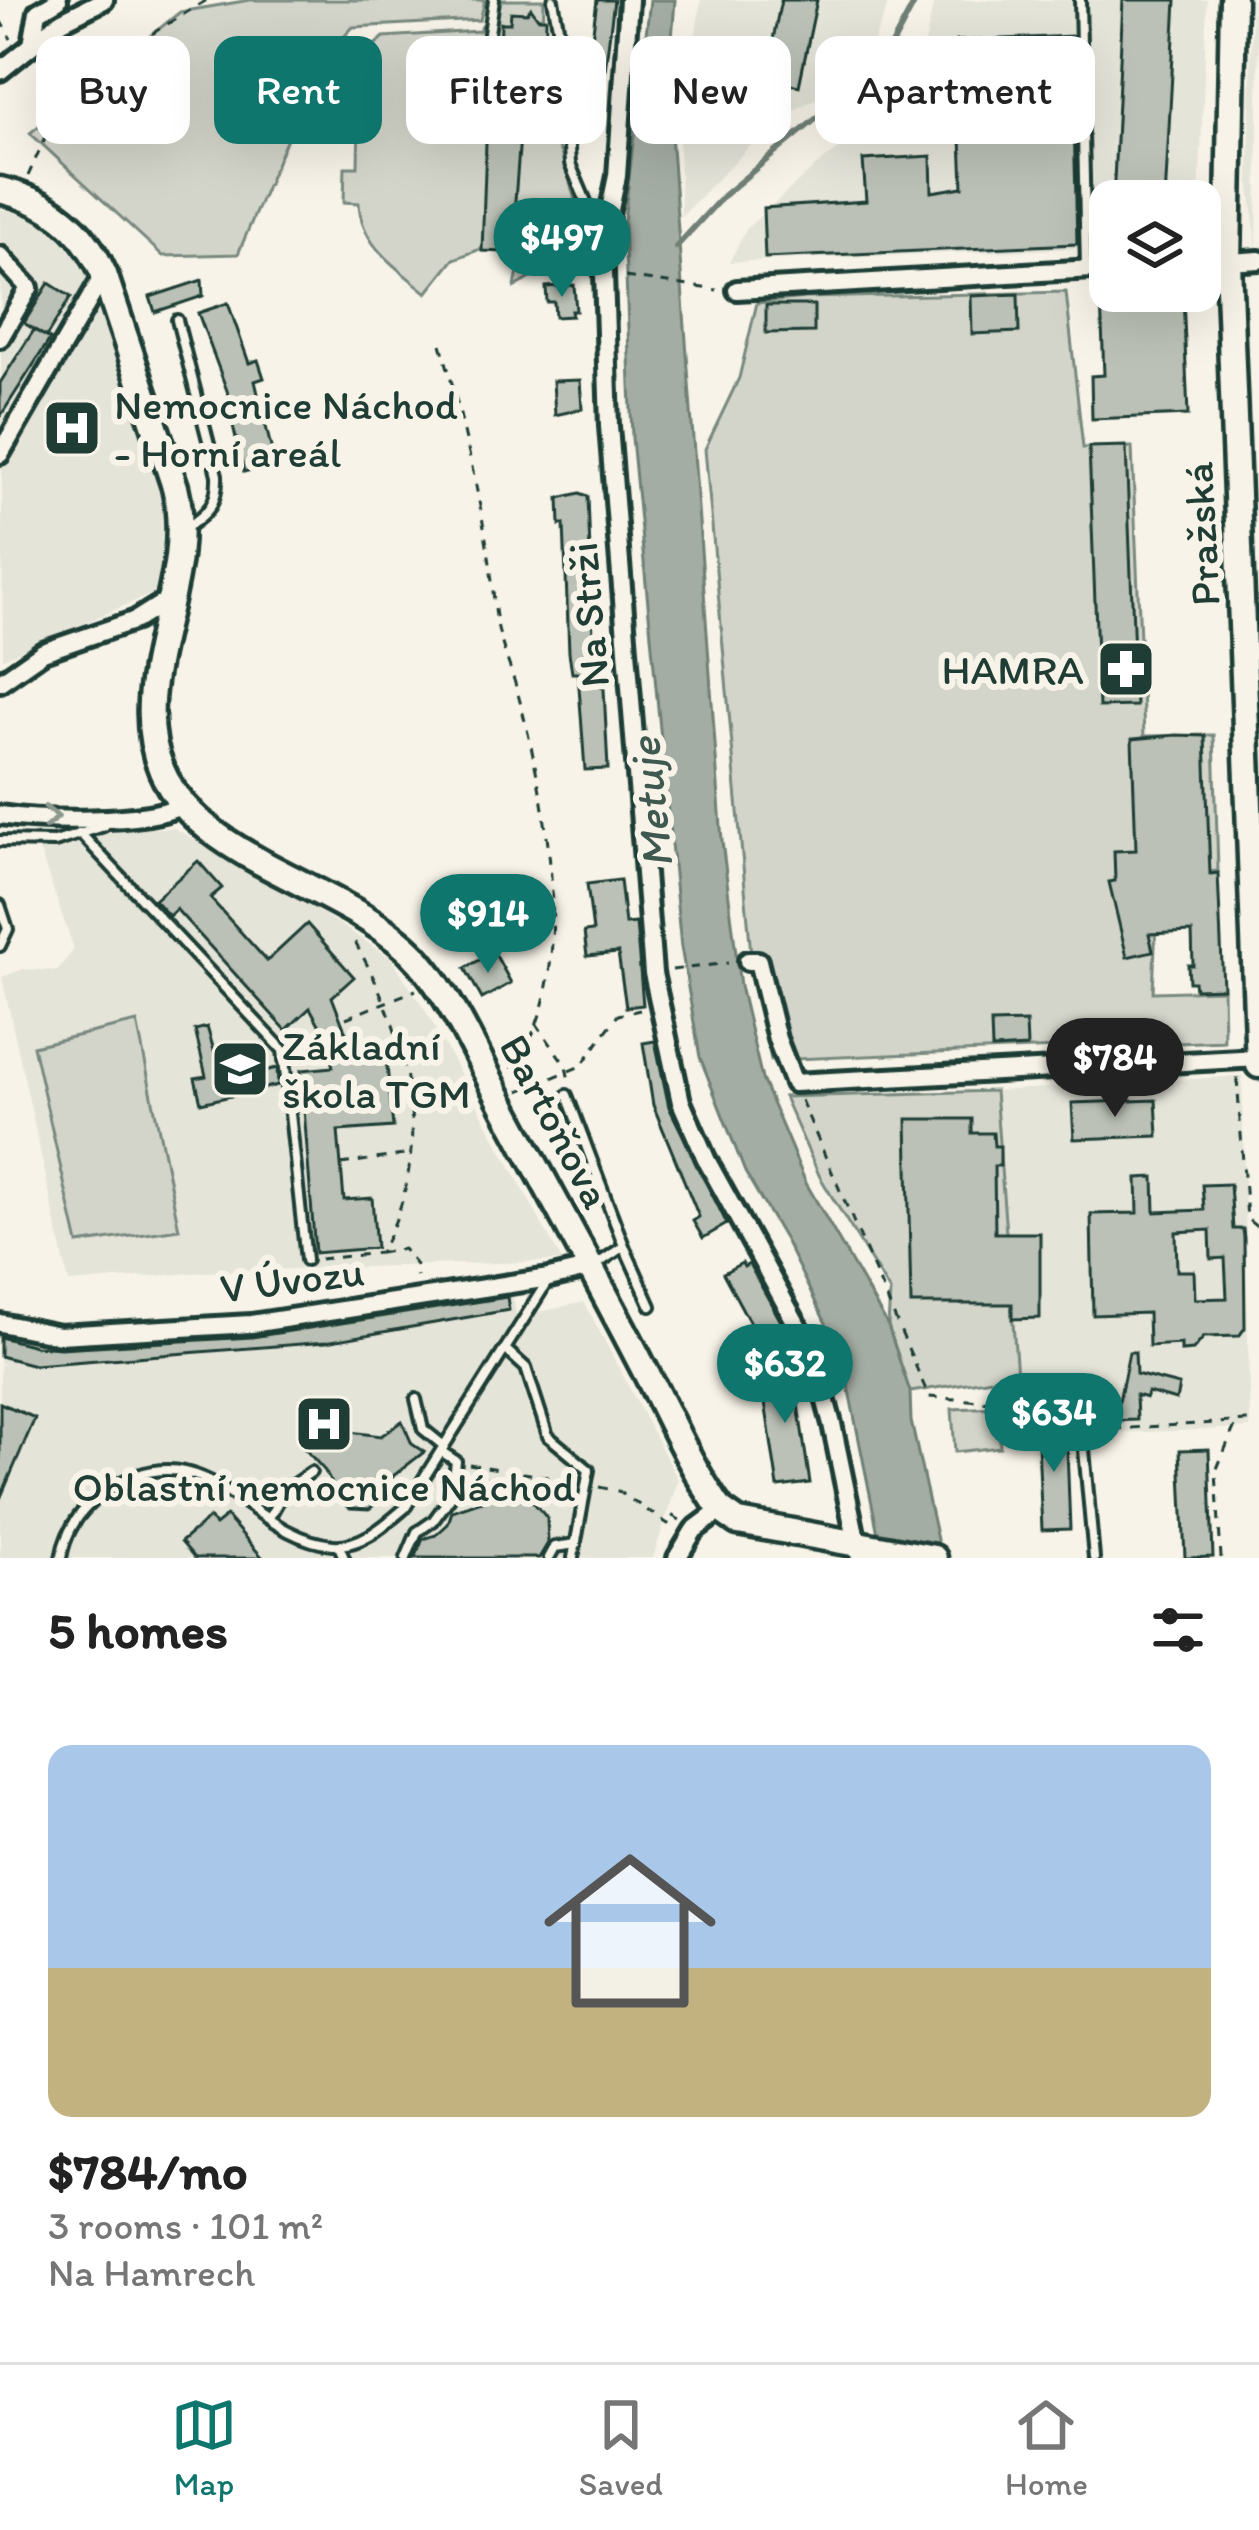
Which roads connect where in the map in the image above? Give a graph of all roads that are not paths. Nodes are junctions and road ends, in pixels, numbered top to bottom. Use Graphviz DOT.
graph roads {
  1 [pos="58,0"];
  2 [pos="104,0"];
  3 [pos="494,0"];
  4 [pos="553,0"];
  5 [pos="629,0"];
  6 [pos="1080,0"];
  7 [pos="1233,0"];
  8 [pos="489,36"];
  9 [pos="26,50"];
  10 [pos="0,70"];
  11 [pos="10,192"];
  12 [pos="603,243"];
  13 [pos="0,256"];
  14 [pos="1259,260"];
  15 [pos="1221,262"];
  16 [pos="1228,262"];
  17 [pos="1086,270"];
  18 [pos="1089,270"];
  19 [pos="104,274"];
  20 [pos="737,290"];
  21 [pos="177,320"];
  22 [pos="0,338"];
  23 [pos="0,454"];
  24 [pos="180,532"];
  25 [pos="1251,577"];
  26 [pos="174,596"];
  27 [pos="0,682"];
  28 [pos="180,806"];
  29 [pos="0,815"];
  30 [pos="129,818"];
  31 [pos="80,833"];
  32 [pos="0,842"];
  33 [pos="0,905"];
  34 [pos="0,946"];
  35 [pos="743,962"];
  36 [pos="1253,1063"];
  37 [pos="567,1095"];
  38 [pos="625,1246"];
  39 [pos="306,1260"];
  40 [pos="591,1268"];
  41 [pos="549,1278"];
  42 [pos="651,1306"];
  43 [pos="0,1323"];
  44 [pos="505,1349"];
  45 [pos="416,1399"];
  46 [pos="1047,1406"];
  47 [pos="443,1449"];
  48 [pos="311,1472"];
  49 [pos="722,1510"];
  50 [pos="270,1516"];
  51 [pos="576,1544"];
  52 [pos="338,1546"];
  53 [pos="862,1550"];
  54 [pos="62,1558"];
  55 [pos="344,1558"];
  56 [pos="406,1558"];
  57 [pos="549,1558"];
  58 [pos="573,1558"];
  59 [pos="677,1558"];
  60 [pos="934,1558"];
  61 [pos="1094,1558"];
  1 -- 9 [label="street"];
  2 -- 9 [label="street"];
  3 -- 8 [label="lane"];
  4 -- 12 [label="lane"];
  5 -- 12 [label="street, Na Strži"];
  6 -- 17 [label="lane"];
  7 -- 16 [label="street, Pražská"];
  9 -- 10 [label="street"];
  11 -- 19 [label="street"];
  12 -- 53 [label="street, Na Strži"];
  13 -- 22 [label="street"];
  14 -- 16 [label="street"];
  15 -- 16 [label="street"];
  16 -- 25 [label="street, Pražská"];
  17 -- 18 [label="street"];
  17 -- 20 [label="street"];
  19 -- 23 [label="street"];
  19 -- 24 [label="street"];
  21 -- 24 [label="lane"];
  24 -- 26 [label="street"];
  25 -- 36 [label="street, Pražská"];
  26 -- 27 [label="street"];
  26 -- 28 [label="street"];
  28 -- 30 [label="street"];
  28 -- 40 [label="street, Bartoňova"];
  29 -- 30 [label="street, one-way"];
  30 -- 31 [label="lane"];
  31 -- 32 [label="lane"];
  31 -- 39 [label="lane"];
  33 -- 34 [label="lane"];
  35 -- 36 [label="street"];
  37 -- 38 [label="lane"];
  38 -- 40 [label="lane"];
  38 -- 42 [label="lane"];
  40 -- 41 [label="street, V Úvozu"];
  40 -- 49 [label="street, Bartoňova"];
  41 -- 43 [label="street, V Úvozu"];
  41 -- 44 [label="lane"];
  44 -- 47 [label="lane"];
  44 -- 51 [label="lane"];
  45 -- 47 [label="lane"];
  46 -- 61 [label="lane"];
  47 -- 52 [label="lane"];
  47 -- 56 [label="lane"];
  48 -- 50 [label="lane"];
  49 -- 53 [label="street"];
  49 -- 59 [label="street"];
  50 -- 52 [label="lane"];
  50 -- 54 [label="lane"];
  51 -- 57 [label="lane"];
  51 -- 58 [label="lane"];
  52 -- 55 [label="lane"];
  53 -- 60 [label="street"];
}
